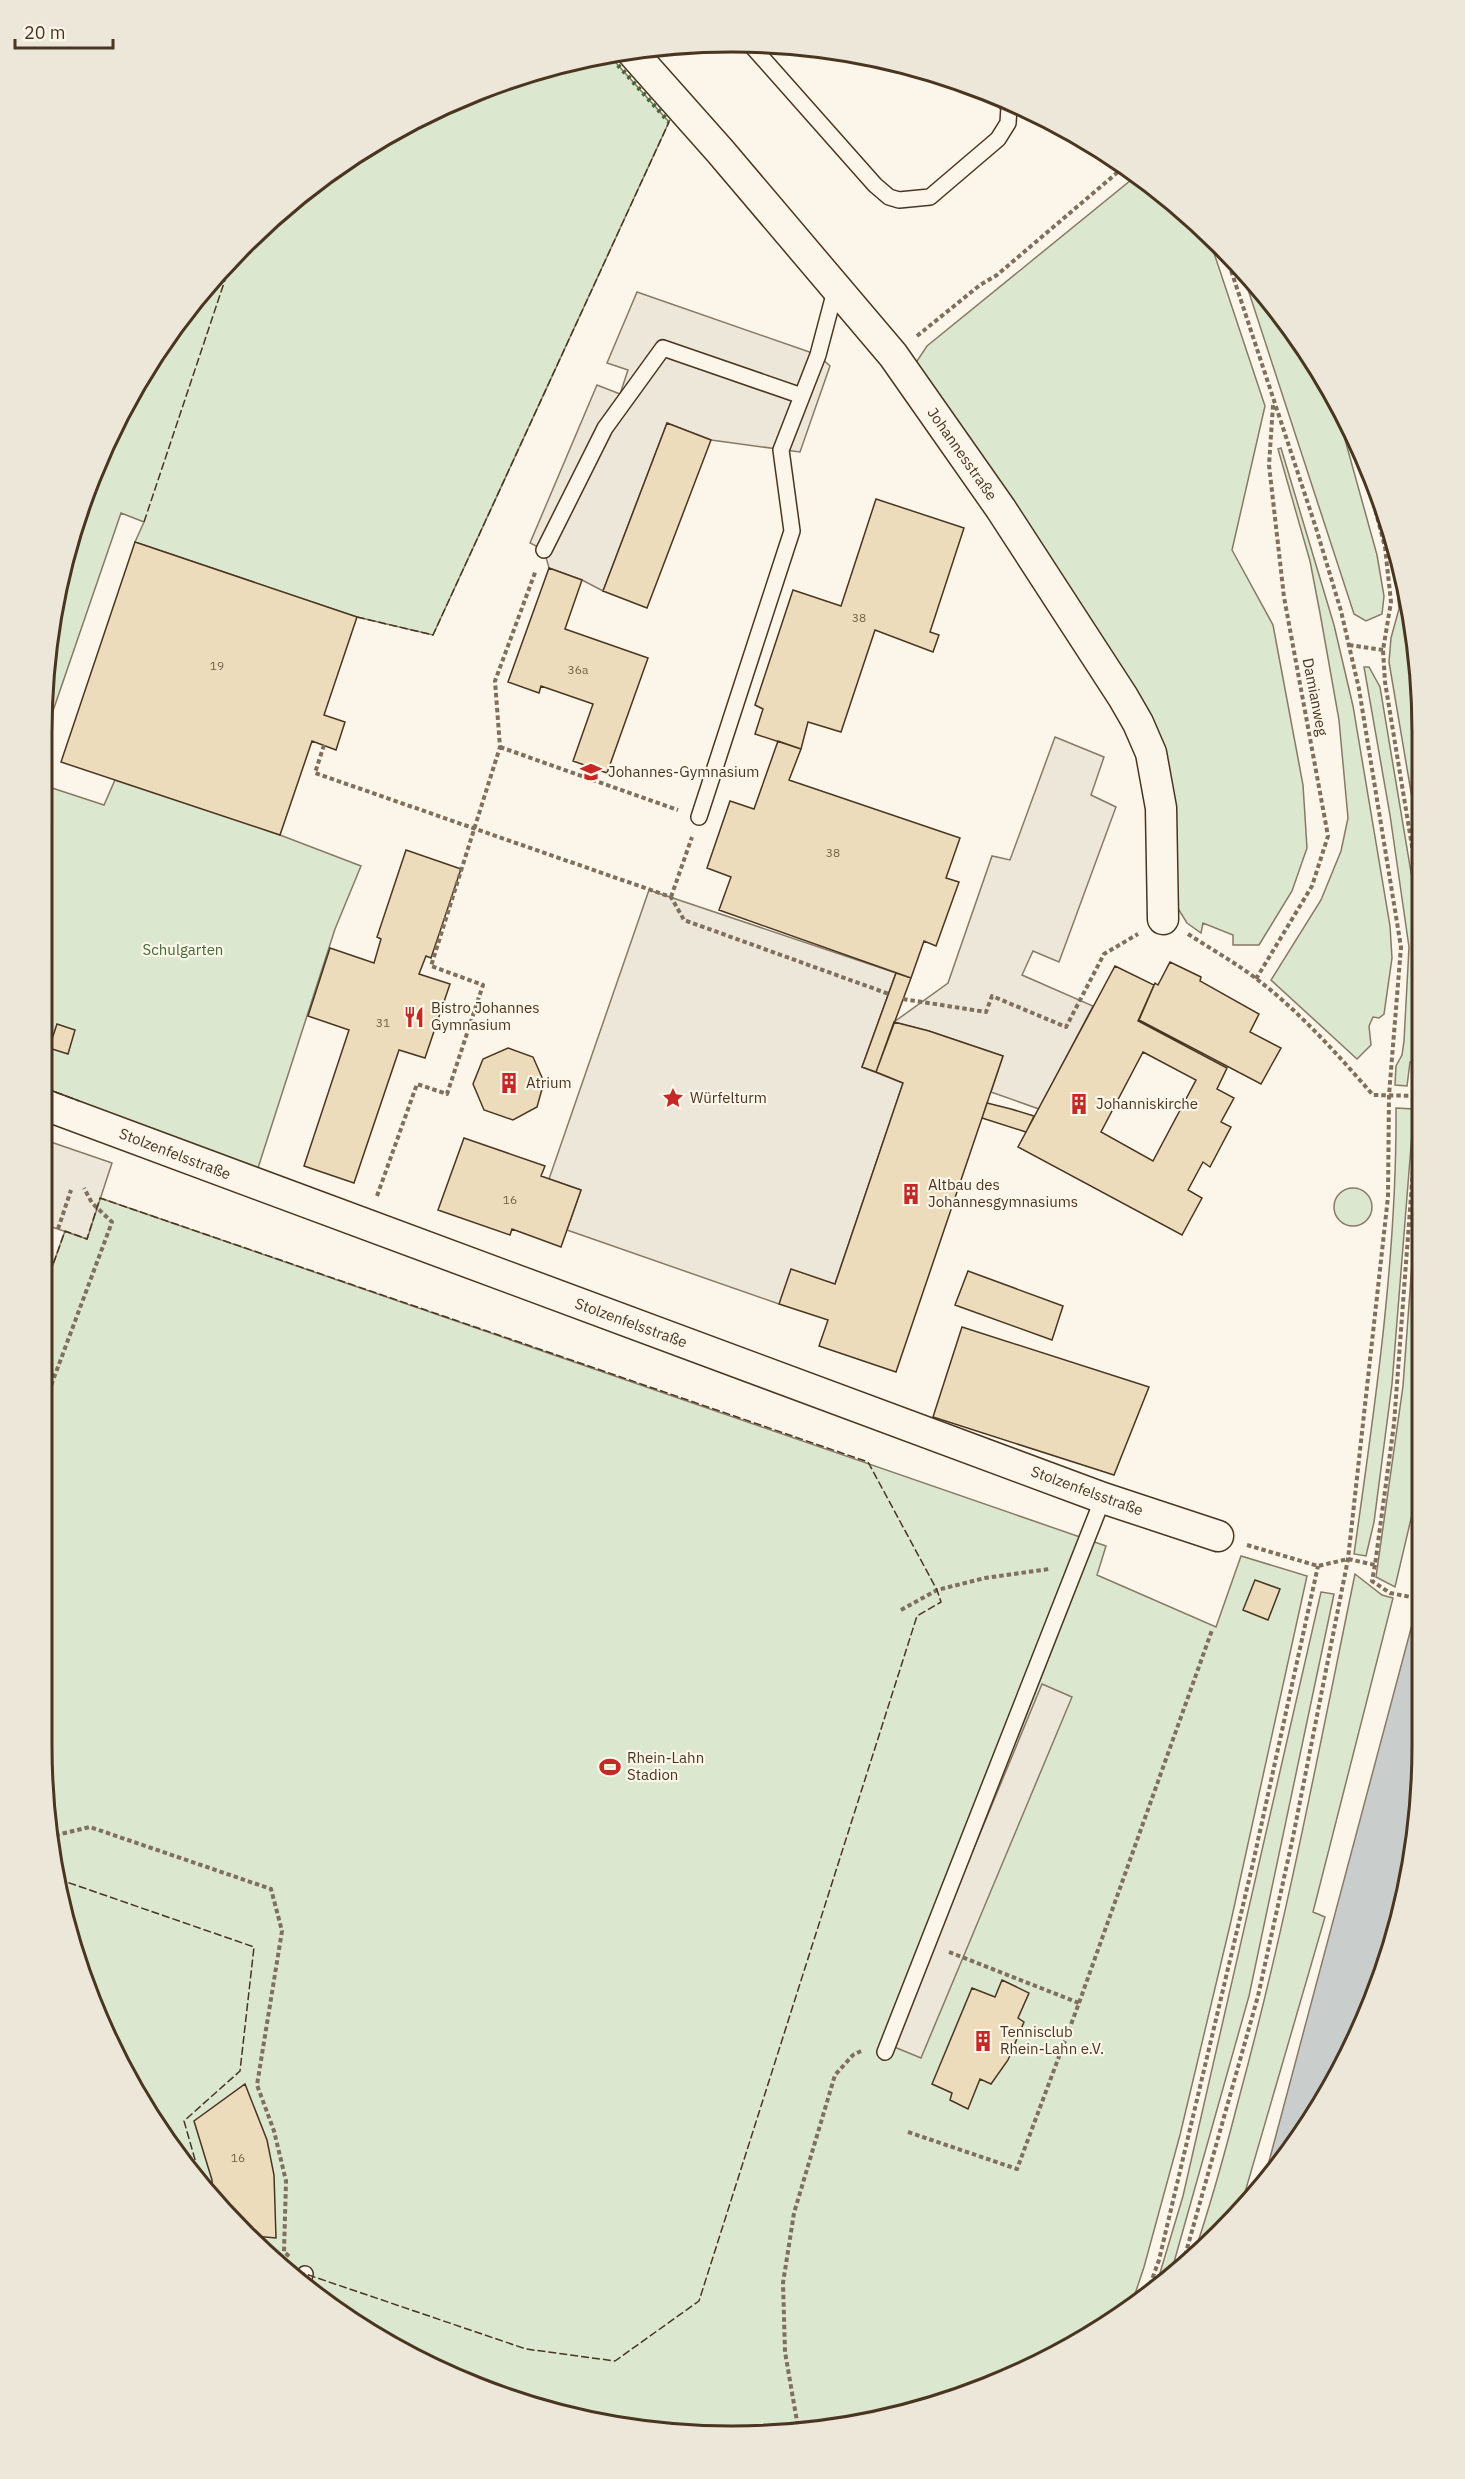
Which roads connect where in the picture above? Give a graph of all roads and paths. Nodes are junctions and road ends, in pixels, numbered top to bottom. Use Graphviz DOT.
graph roads {
  1 [pos="758,53"];
  2 [pos="638,59"];
  3 [pos="1009,111"];
  4 [pos="1117,172"];
  5 [pos="1231,271"];
  6 [pos="836,287"];
  7 [pos="893,355"];
  8 [pos="802,396"];
  9 [pos="1274,403"];
  10 [pos="1375,512"];
  11 [pos="544,550"];
  12 [pos="1348,645"];
  13 [pos="1383,650"];
  14 [pos="324,745"];
  15 [pos="500,747"];
  16 [pos="699,817"];
  17 [pos="476,829"];
  18 [pos="1412,843"];
  19 [pos="671,897"];
  20 [pos="1163,919"];
  21 [pos="1256,978"];
  22 [pos="889,994"];
  23 [pos="903,999"];
  24 [pos="1389,1095"];
  25 [pos="1412,1096"];
  26 [pos="52,1108"];
  27 [pos="84,1188"];
  28 [pos="71,1190"];
  29 [pos="1412,1205"];
  30 [pos="367,1226"];
  31 [pos="58,1229"];
  32 [pos="52,1383"];
  33 [pos="1103,1498"];
  34 [pos="1218,1536"];
  35 [pos="1348,1559"];
  36 [pos="1318,1566"];
  37 [pos="1374,1566"];
  38 [pos="1072,1577"];
  39 [pos="1412,1597"];
  40 [pos="901,1610"];
  41 [pos="1212,1630"];
  42 [pos="58,1835"];
  43 [pos="928,1944"];
  44 [pos="1079,2003"];
  45 [pos="891,2037"];
  46 [pos="885,2052"];
  47 [pos="908,2132"];
  48 [pos="1186,2254"];
  49 [pos="305,2275"];
  50 [pos="1151,2282"];
  51 [pos="797,2423"];
  1 -- 3 [label="lane"];
  2 -- 6 [label="street, Johannesstraße"];
  4 -- 7 [label="path"];
  5 -- 9 [label="path"];
  6 -- 7 [label="street, Johannesstraße"];
  6 -- 8 [label="lane"];
  7 -- 20 [label="street, Johannesstraße"];
  8 -- 11 [label="lane"];
  8 -- 16 [label="lane"];
  9 -- 12 [label="path"];
  9 -- 21 [label="path, Damianweg"];
  10 -- 13 [label="path"];
  11 -- 15 [label="path"];
  12 -- 13 [label="path"];
  12 -- 24 [label="path"];
  13 -- 18 [label="path"];
  14 -- 17 [label="path"];
  15 -- 16 [label="path"];
  15 -- 17 [label="path"];
  16 -- 19 [label="path"];
  17 -- 19 [label="path"];
  17 -- 30 [label="path"];
  19 -- 22 [label="path"];
  20 -- 21 [label="path"];
  20 -- 23 [label="path"];
  21 -- 24 [label="path"];
  24 -- 25 [label="path"];
  24 -- 35 [label="path"];
  26 -- 30 [label="street, Stolzenfelsstraße"];
  27 -- 32 [label="path"];
  28 -- 31 [label="path"];
  29 -- 37 [label="path"];
  30 -- 33 [label="street, Stolzenfelsstraße"];
  33 -- 34 [label="street, Stolzenfelsstraße"];
  33 -- 38 [label="lane"];
  34 -- 36 [label="path"];
  35 -- 36 [label="path"];
  35 -- 37 [label="path"];
  35 -- 48 [label="path"];
  36 -- 50 [label="path"];
  37 -- 39 [label="path"];
  38 -- 40 [label="path"];
  38 -- 43 [label="lane"];
  41 -- 44 [label="path"];
  42 -- 49 [label="path"];
  43 -- 44 [label="path"];
  43 -- 45 [label="lane"];
  44 -- 47 [label="path"];
  45 -- 46 [label="lane"];
  45 -- 51 [label="path"];
}
